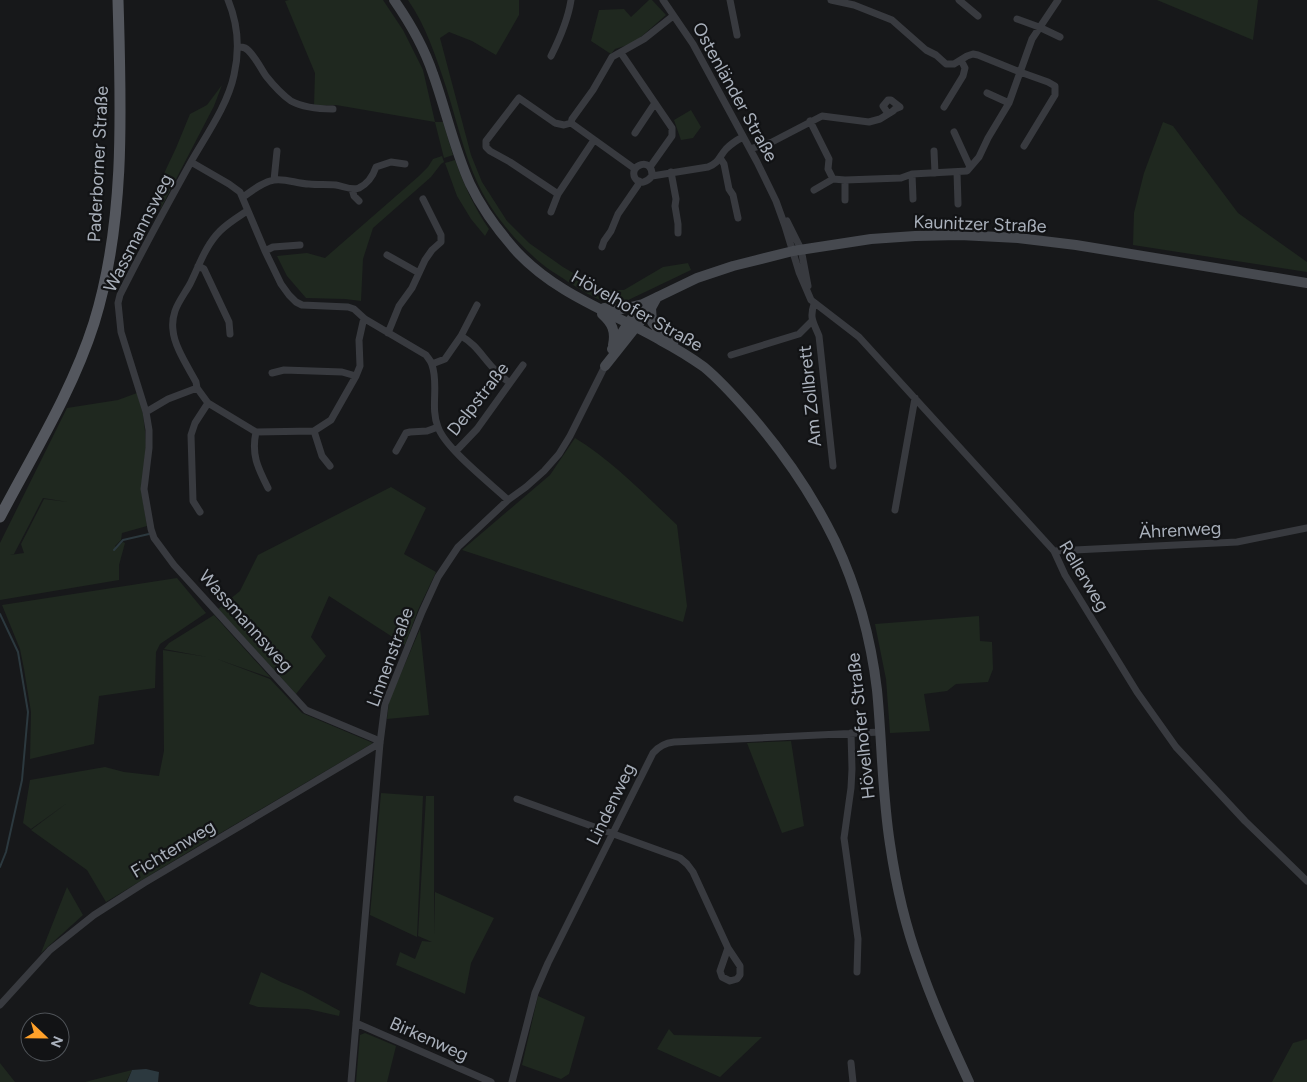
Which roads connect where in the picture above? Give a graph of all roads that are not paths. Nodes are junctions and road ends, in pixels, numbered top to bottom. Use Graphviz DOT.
graph roads {
  1 [pos="118,0"];
  2 [pos="228,0"];
  3 [pos="394,0"];
  4 [pos="571,0"];
  5 [pos="663,0"];
  6 [pos="730,0"];
  7 [pos="831,0"];
  8 [pos="959,0"];
  9 [pos="1058,0"];
  10 [pos="673,16"];
  11 [pos="978,16"];
  12 [pos="1018,18"];
  13 [pos="1039,27"];
  14 [pos="737,35"];
  15 [pos="1060,37"];
  16 [pos="238,47"];
  17 [pos="621,53"];
  18 [pos="551,56"];
  19 [pos="961,60"];
  20 [pos="1020,72"];
  21 [pos="987,93"];
  22 [pos="1009,103"];
  23 [pos="655,104"];
  24 [pos="944,107"];
  25 [pos="333,109"];
  26 [pos="890,113"];
  27 [pos="810,122"];
  28 [pos="571,123"];
  29 [pos="954,132"];
  30 [pos="635,133"];
  31 [pos="743,136"];
  32 [pos="594,140"];
  33 [pos="1024,146"];
  34 [pos="750,148"];
  35 [pos="276,151"];
  36 [pos="934,151"];
  37 [pos="720,158"];
  38 [pos="191,162"];
  39 [pos="405,164"];
  40 [pos="650,167"];
  41 [pos="970,168"];
  42 [pos="635,169"];
  43 [pos="671,172"];
  44 [pos="935,172"];
  45 [pos="958,172"];
  46 [pos="912,174"];
  47 [pos="652,176"];
  48 [pos="833,179"];
  49 [pos="274,180"];
  50 [pos="845,180"];
  51 [pos="639,181"];
  52 [pos="352,189"];
  53 [pos="814,190"];
  54 [pos="558,194"];
  55 [pos="243,197"];
  56 [pos="423,199"];
  57 [pos="846,200"];
  58 [pos="913,200"];
  59 [pos="359,201"];
  60 [pos="958,204"];
  61 [pos="247,211"];
  62 [pos="551,212"];
  63 [pos="738,218"];
  64 [pos="678,233"];
  65 [pos="300,245"];
  66 [pos="602,247"];
  67 [pos="797,250"];
  68 [pos="265,251"];
  69 [pos="387,256"];
  70 [pos="198,266"];
  71 [pos="419,273"];
  72 [pos="1307,283"];
  73 [pos="814,304"];
  74 [pos="477,305"];
  75 [pos="594,306"];
  76 [pos="647,306"];
  77 [pos="365,319"];
  78 [pos="812,321"];
  79 [pos="632,325"];
  80 [pos="388,333"];
  81 [pos="230,334"];
  82 [pos="461,336"];
  83 [pos="613,347"];
  84 [pos="731,356"];
  85 [pos="690,357"];
  86 [pos="432,364"];
  87 [pos="523,365"];
  88 [pos="605,366"];
  89 [pos="272,373"];
  90 [pos="356,376"];
  91 [pos="510,384"];
  92 [pos="197,388"];
  93 [pos="915,398"];
  94 [pos="208,403"];
  95 [pos="146,412"];
  96 [pos="438,427"];
  97 [pos="314,431"];
  98 [pos="256,432"];
  99 [pos="396,451"];
  100 [pos="456,451"];
  101 [pos="330,466"];
  102 [pos="833,466"];
  103 [pos="268,488"];
  104 [pos="508,500"];
  105 [pos="895,510"];
  106 [pos="200,512"];
  107 [pos="0,517"];
  108 [pos="1307,528"];
  109 [pos="1054,551"];
  110 [pos="880,732"];
  111 [pos="852,733"];
  112 [pos="380,743"];
  113 [pos="517,799"];
  114 [pos="613,834"];
  115 [pos="1307,881"];
  116 [pos="728,948"];
  117 [pos="857,972"];
  118 [pos="0,1005"];
  119 [pos="356,1023"];
  120 [pos="851,1063"];
  121 [pos="852,1080"];
  122 [pos="351,1082"];
  123 [pos="490,1082"];
  124 [pos="512,1082"];
  125 [pos="970,1082"];
  1 -- 107 [label="main road, Paderborner Straße"];
  2 -- 16 [label="street, Wassmannsweg"];
  3 -- 75 [label="main road, Hövelhofer Straße"];
  4 -- 18 [label="street"];
  5 -- 10 [label="street, Ostenländer Straße"];
  6 -- 14 [label="street"];
  7 -- 19 [label="street"];
  8 -- 11 [label="street"];
  9 -- 13 [label="street"];
  10 -- 17 [label="street"];
  10 -- 31 [label="street, Ostenländer Straße"];
  12 -- 13 [label="street"];
  13 -- 15 [label="street"];
  13 -- 20 [label="street"];
  16 -- 25 [label="street"];
  16 -- 38 [label="street, Wassmannsweg"];
  17 -- 23 [label="street"];
  17 -- 28 [label="street"];
  19 -- 20 [label="street"];
  19 -- 24 [label="street"];
  20 -- 22 [label="street"];
  20 -- 33 [label="street"];
  21 -- 22 [label="street"];
  22 -- 41 [label="street"];
  23 -- 30 [label="street"];
  23 -- 40 [label="street"];
  26 -- 27 [label="street"];
  27 -- 34 [label="street"];
  27 -- 48 [label="street"];
  28 -- 32 [label="street"];
  28 -- 54 [label="street"];
  29 -- 41 [label="street"];
  31 -- 34 [label="street, Ostenländer Straße"];
  31 -- 37 [label="street"];
  32 -- 42 [label="street"];
  32 -- 54 [label="street"];
  34 -- 67 [label="street, Ostenländer Straße"];
  35 -- 49 [label="street"];
  36 -- 44 [label="street"];
  37 -- 43 [label="street"];
  37 -- 63 [label="street"];
  38 -- 55 [label="street"];
  38 -- 95 [label="street, Wassmannsweg"];
  39 -- 52 [label="street"];
  40 -- 42 [label="street"];
  40 -- 47 [label="street"];
  41 -- 45 [label="street"];
  42 -- 51 [label="street"];
  43 -- 47 [label="street"];
  43 -- 64 [label="street"];
  44 -- 45 [label="street"];
  44 -- 46 [label="street"];
  45 -- 60 [label="street"];
  46 -- 50 [label="street"];
  46 -- 58 [label="street"];
  47 -- 51 [label="street"];
  48 -- 50 [label="street"];
  48 -- 53 [label="street"];
  49 -- 52 [label="street"];
  49 -- 55 [label="street"];
  50 -- 57 [label="street"];
  51 -- 66 [label="street"];
  52 -- 59 [label="street"];
  54 -- 62 [label="street"];
  55 -- 61 [label="street"];
  56 -- 71 [label="street"];
  61 -- 68 [label="street"];
  61 -- 70 [label="street"];
  65 -- 68 [label="street"];
  67 -- 72 [label="main road, Kaunitzer Straße"];
  67 -- 73 [label="street"];
  67 -- 76 [label="main road, Kaunitzer Straße"];
  68 -- 77 [label="street"];
  69 -- 71 [label="street"];
  70 -- 81 [label="street"];
  70 -- 92 [label="street"];
  71 -- 80 [label="street"];
  73 -- 78 [label="street, Am Zollbrett"];
  73 -- 93 [label="street, Rellerweg"];
  74 -- 82 [label="street"];
  75 -- 76 [label="main road"];
  75 -- 79 [label="main road, Hövelhofer Straße"];
  75 -- 83 [label="main road"];
  76 -- 79 [label="main road"];
  76 -- 85 [label="main road"];
  77 -- 80 [label="street"];
  77 -- 90 [label="street"];
  78 -- 84 [label="street"];
  78 -- 102 [label="street, Am Zollbrett"];
  79 -- 83 [label="main road"];
  79 -- 85 [label="main road, Hövelhofer Straße"];
  79 -- 88 [label="main road"];
  80 -- 86 [label="street"];
  82 -- 86 [label="street"];
  82 -- 91 [label="street"];
  83 -- 88 [label="main road"];
  85 -- 110 [label="main road, Hövelhofer Straße"];
  86 -- 96 [label="street"];
  87 -- 91 [label="street, Delpstraße"];
  88 -- 104 [label="street, Linnenstraße"];
  89 -- 90 [label="street"];
  90 -- 97 [label="street"];
  91 -- 100 [label="street, Delpstraße"];
  92 -- 94 [label="street"];
  92 -- 95 [label="street"];
  93 -- 105 [label="street"];
  93 -- 109 [label="street, Rellerweg"];
  94 -- 98 [label="street"];
  94 -- 106 [label="street"];
  95 -- 112 [label="street, Wassmannsweg"];
  96 -- 99 [label="street"];
  96 -- 100 [label="street"];
  97 -- 98 [label="street"];
  97 -- 101 [label="street"];
  98 -- 103 [label="street"];
  100 -- 104 [label="street"];
  104 -- 112 [label="street, Linnenstraße"];
  108 -- 109 [label="street, Ährenweg"];
  109 -- 115 [label="street, Rellerweg"];
  110 -- 111 [label="street, Lindenweg"];
  110 -- 125 [label="main road, Hövelhofer Straße"];
  111 -- 114 [label="street, Lindenweg"];
  111 -- 117 [label="street"];
  112 -- 118 [label="street, Fichtenweg"];
  112 -- 119 [label="street, Linnenstraße"];
  113 -- 114 [label="street"];
  114 -- 116 [label="street"];
  114 -- 124 [label="street, Lindenweg"];
  119 -- 122 [label="street, Linnenstraße"];
  119 -- 123 [label="street, Birkenweg"];
  120 -- 121 [label="street"];
}
